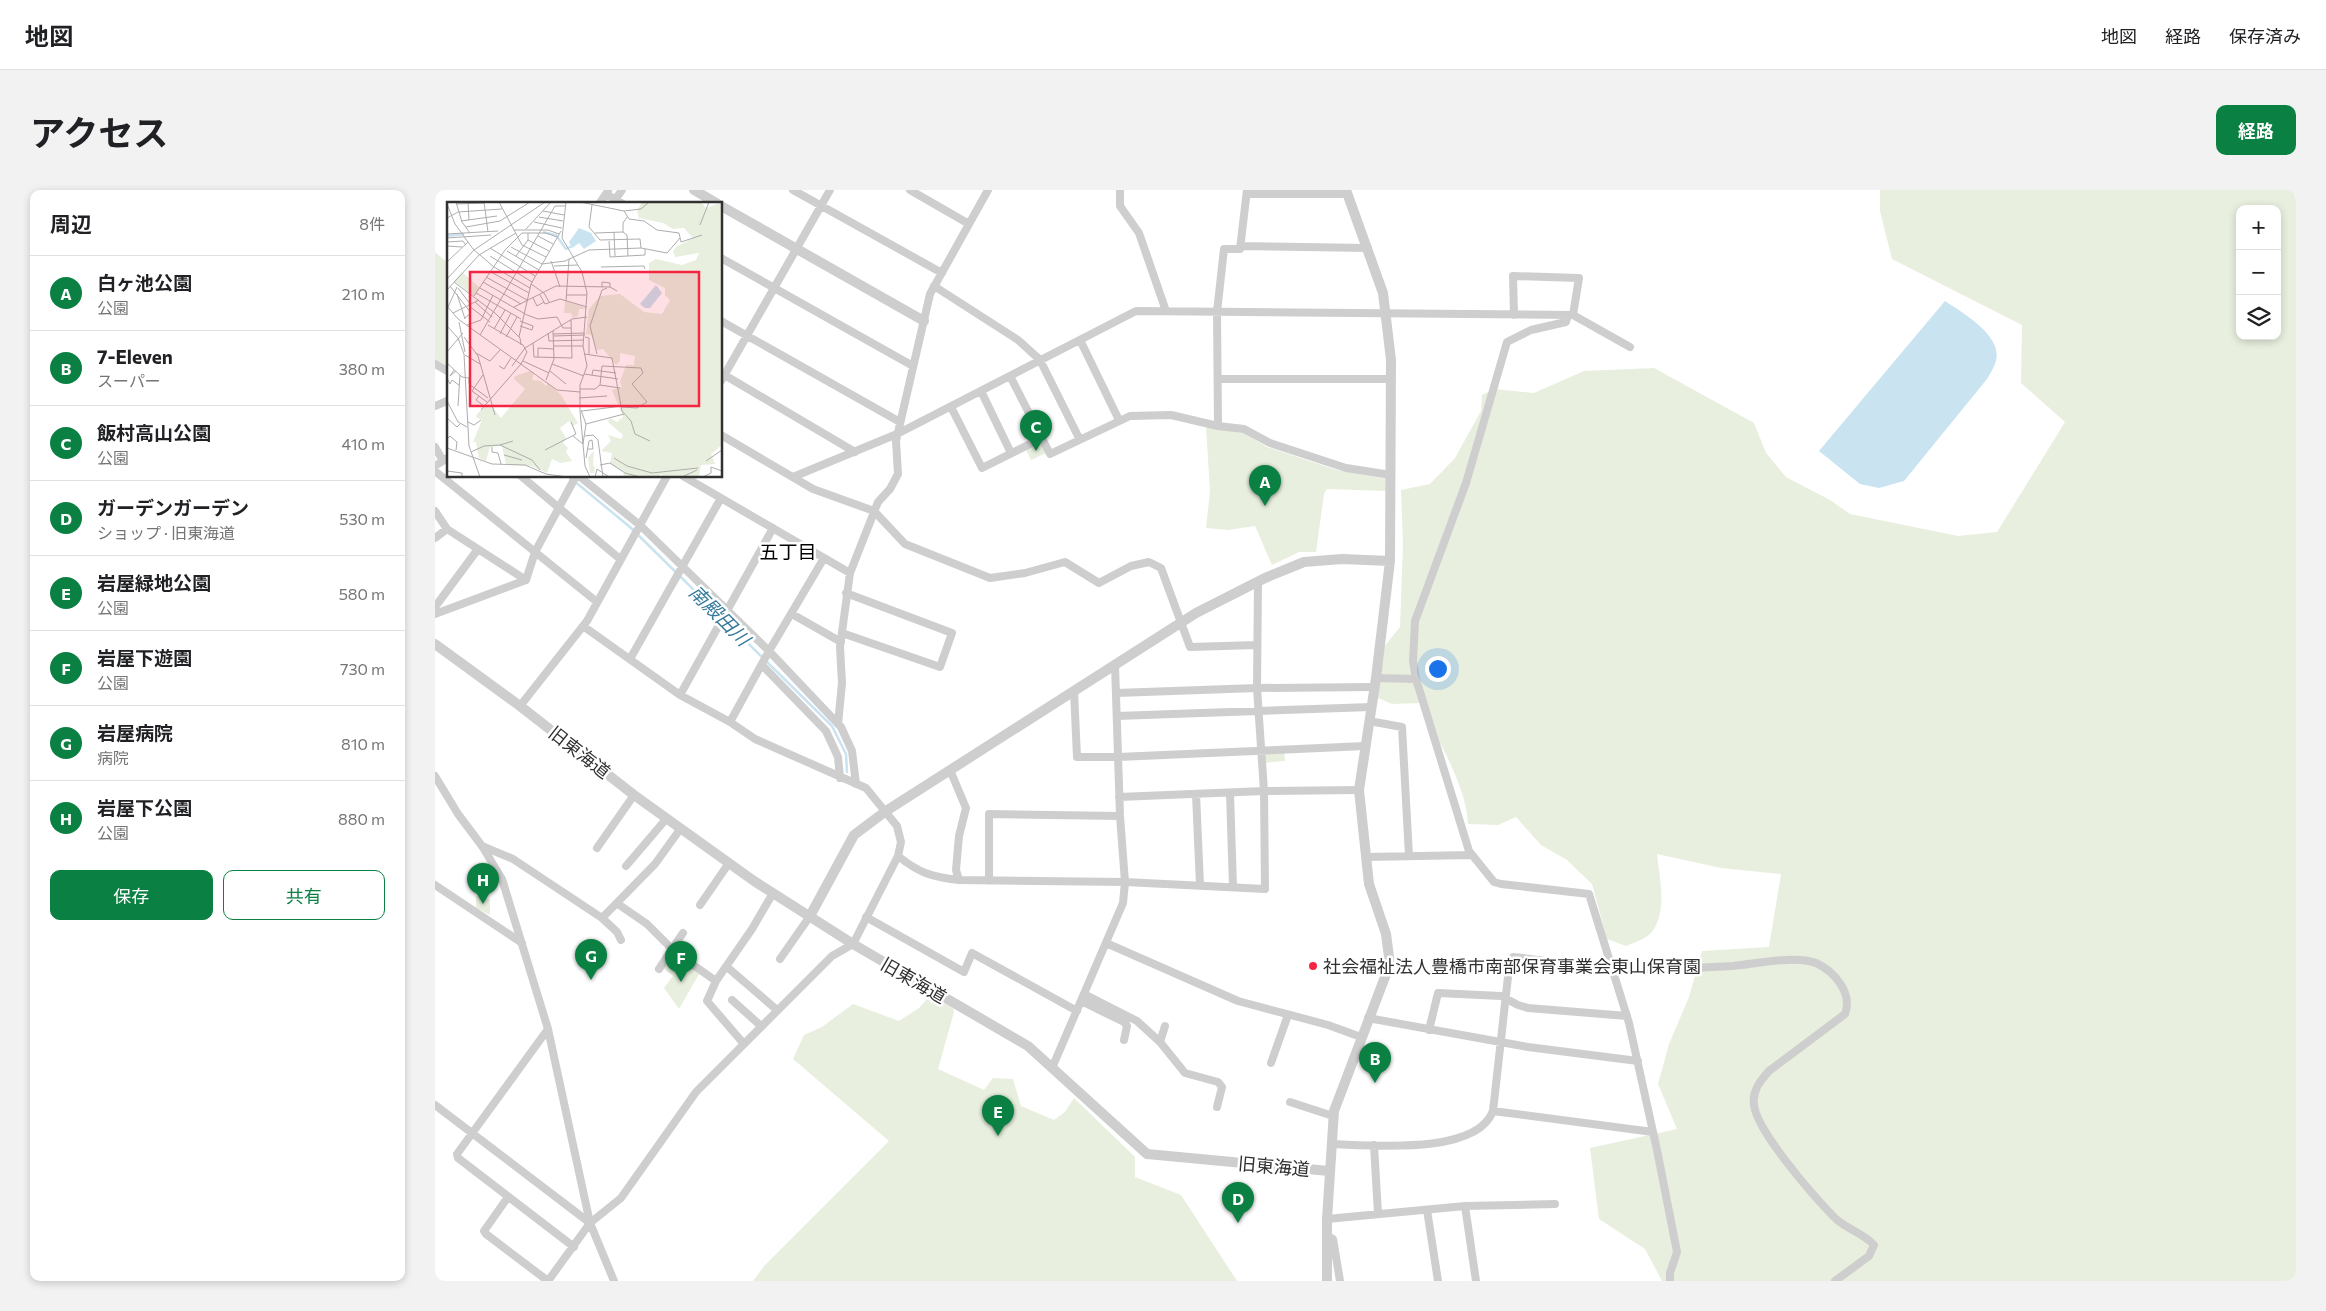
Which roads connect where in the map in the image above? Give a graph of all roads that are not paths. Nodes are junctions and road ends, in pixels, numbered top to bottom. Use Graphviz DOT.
graph roads {
  1 [pos="622,190"];
  2 [pos="694,190"];
  3 [pos="793,190"];
  4 [pos="830,190"];
  5 [pos="910,190"];
  6 [pos="988,190"];
  7 [pos="1120,190"];
  8 [pos="607,192"];
  9 [pos="1247,192"];
  10 [pos="1347,192"];
  11 [pos="614,202"];
  12 [pos="715,202"];
  13 [pos="821,206"];
  14 [pos="723,207"];
  15 [pos="969,224"];
  16 [pos="1241,246"];
  17 [pos="1368,248"];
  18 [pos="797,249"];
  19 [pos="723,259"];
  20 [pos="942,273"];
  21 [pos="934,286"];
  22 [pos="774,288"];
  23 [pos="1165,311"];
  24 [pos="1217,312"];
  25 [pos="1387,314"];
  26 [pos="1513,314"];
  27 [pos="1571,315"];
  28 [pos="924,321"];
  29 [pos="723,322"];
  30 [pos="747,336"];
  31 [pos="1080,340"];
  32 [pos="1630,347"];
  33 [pos="1040,360"];
  34 [pos="435,364"];
  35 [pos="913,366"];
  36 [pos="447,371"];
  37 [pos="723,374"];
  38 [pos="1010,376"];
  39 [pos="723,377"];
  40 [pos="1218,379"];
  41 [pos="1391,379"];
  42 [pos="981,391"];
  43 [pos="447,401"];
  44 [pos="435,406"];
  45 [pos="951,407"];
  46 [pos="1119,420"];
  47 [pos="900,422"];
  48 [pos="1218,426"];
  49 [pos="897,434"];
  50 [pos="723,436"];
  51 [pos="1042,438"];
  52 [pos="1079,438"];
  53 [pos="435,447"];
  54 [pos="855,452"];
  55 [pos="1011,453"];
  56 [pos="446,459"];
  57 [pos="435,466"];
  58 [pos="435,471"];
  59 [pos="1391,474"];
  60 [pos="793,477"];
  61 [pos="523,478"];
  62 [pos="576,478"];
  63 [pos="666,478"];
  64 [pos="686,478"];
  65 [pos="721,498"];
  66 [pos="559,509"];
  67 [pos="435,512"];
  68 [pos="874,512"];
  69 [pos="773,528"];
  70 [pos="447,529"];
  71 [pos="638,530"];
  72 [pos="435,538"];
  73 [pos="479,549"];
  74 [pos="535,552"];
  75 [pos="824,558"];
  76 [pos="621,559"];
  77 [pos="1390,561"];
  78 [pos="679,571"];
  79 [pos="850,572"];
  80 [pos="525,580"];
  81 [pos="1258,582"];
  82 [pos="846,593"];
  83 [pos="597,602"];
  84 [pos="435,607"];
  85 [pos="435,614"];
  86 [pos="792,614"];
  87 [pos="724,615"];
  88 [pos="1179,624"];
  89 [pos="583,626"];
  90 [pos="842,633"];
  91 [pos="841,642"];
  92 [pos="435,644"];
  93 [pos="1257,645"];
  94 [pos="768,652"];
  95 [pos="630,659"];
  96 [pos="763,664"];
  97 [pos="1115,665"];
  98 [pos="1416,679"];
  99 [pos="1375,683"];
  100 [pos="1257,688"];
  101 [pos="1074,691"];
  102 [pos="1116,693"];
  103 [pos="680,696"];
  104 [pos="520,706"];
  105 [pos="1371,707"];
  106 [pos="1259,710"];
  107 [pos="1117,716"];
  108 [pos="1369,721"];
  109 [pos="729,722"];
  110 [pos="838,724"];
  111 [pos="1365,746"];
  112 [pos="1261,751"];
  113 [pos="1118,757"];
  114 [pos="950,770"];
  115 [pos="435,776"];
  116 [pos="840,778"];
  117 [pos="856,784"];
  118 [pos="1359,790"];
  119 [pos="1264,791"];
  120 [pos="1230,793"];
  121 [pos="634,794"];
  122 [pos="1196,794"];
  123 [pos="1119,797"];
  124 [pos="886,811"];
  125 [pos="1120,816"];
  126 [pos="667,818"];
  127 [pos="681,828"];
  128 [pos="481,846"];
  129 [pos="597,848"];
  130 [pos="1472,855"];
  131 [pos="898,856"];
  132 [pos="1409,856"];
  133 [pos="1365,857"];
  134 [pos="729,862"];
  135 [pos="626,866"];
  136 [pos="959,880"];
  137 [pos="989,881"];
  138 [pos="1125,882"];
  139 [pos="435,885"];
  140 [pos="1200,885"];
  141 [pos="1233,887"];
  142 [pos="773,893"];
  143 [pos="618,904"];
  144 [pos="701,905"];
  145 [pos="810,916"];
  146 [pos="602,918"];
  147 [pos="866,918"];
  148 [pos="683,933"];
  149 [pos="621,940"];
  150 [pos="522,943"];
  151 [pos="853,944"];
  152 [pos="1106,944"];
  153 [pos="674,951"];
  154 [pos="780,960"];
  155 [pos="727,967"];
  156 [pos="659,969"];
  157 [pos="1614,969"];
  158 [pos="716,981"];
  159 [pos="1083,998"];
  160 [pos="1505,998"];
  161 [pos="732,1000"];
  162 [pos="777,1010"];
  163 [pos="1077,1011"];
  164 [pos="1288,1015"];
  165 [pos="1627,1016"];
  166 [pos="1368,1018"];
  167 [pos="761,1026"];
  168 [pos="1165,1026"];
  169 [pos="548,1029"];
  170 [pos="1429,1030"];
  171 [pos="1361,1037"];
  172 [pos="1124,1040"];
  173 [pos="1160,1042"];
  174 [pos="1500,1042"];
  175 [pos="744,1044"];
  176 [pos="1638,1062"];
  177 [pos="1271,1063"];
  178 [pos="1052,1068"];
  179 [pos="1290,1102"];
  180 [pos="435,1105"];
  181 [pos="1217,1106"];
  182 [pos="1493,1111"];
  183 [pos="1333,1116"];
  184 [pos="1653,1132"];
  185 [pos="472,1134"];
  186 [pos="1331,1144"];
  187 [pos="1373,1145"];
  188 [pos="1329,1171"];
  189 [pos="508,1196"];
  190 [pos="1555,1204"];
  191 [pos="1465,1206"];
  192 [pos="1427,1210"];
  193 [pos="1378,1214"];
  194 [pos="1327,1219"];
  195 [pos="590,1223"];
  196 [pos="1326,1235"];
  197 [pos="574,1247"];
  198 [pos="548,1281"];
  199 [pos="614,1281"];
  200 [pos="1327,1281"];
  201 [pos="1340,1281"];
  202 [pos="1438,1281"];
  203 [pos="1476,1281"];
  204 [pos="1670,1281"];
  205 [pos="1835,1281"];
  1 -- 11 [label="street"];
  2 -- 12 [label="street"];
  3 -- 13 [label="street"];
  4 -- 13 [label="street"];
  5 -- 15 [label="street"];
  6 -- 15 [label="street"];
  7 -- 23 [label="street"];
  8 -- 11 [label="street"];
  9 -- 10 [label="street"];
  9 -- 16 [label="street"];
  10 -- 17 [label="street"];
  13 -- 18 [label="street"];
  13 -- 20 [label="street"];
  14 -- 18 [label="street"];
  15 -- 20 [label="street"];
  16 -- 17 [label="street"];
  16 -- 24 [label="street"];
  17 -- 25 [label="street"];
  18 -- 22 [label="street"];
  18 -- 28 [label="street"];
  19 -- 22 [label="street"];
  20 -- 21 [label="street"];
  21 -- 28 [label="street"];
  21 -- 33 [label="street"];
  22 -- 30 [label="street"];
  22 -- 35 [label="street"];
  23 -- 24 [label="street"];
  23 -- 31 [label="street"];
  24 -- 25 [label="street"];
  24 -- 40 [label="street"];
  25 -- 26 [label="street"];
  25 -- 41 [label="street"];
  26 -- 27 [label="street"];
  26 -- 27 [label="street"];
  27 -- 32 [label="street"];
  27 -- 98 [label="street"];
  28 -- 35 [label="street"];
  29 -- 30 [label="street"];
  30 -- 37 [label="street"];
  30 -- 47 [label="street"];
  31 -- 33 [label="street"];
  31 -- 46 [label="street"];
  33 -- 38 [label="street"];
  33 -- 52 [label="street"];
  34 -- 36 [label="street"];
  35 -- 47 [label="street"];
  38 -- 42 [label="street"];
  38 -- 51 [label="street"];
  39 -- 54 [label="street"];
  40 -- 41 [label="street"];
  40 -- 48 [label="street"];
  41 -- 59 [label="street"];
  42 -- 45 [label="street"];
  42 -- 55 [label="street"];
  43 -- 44 [label="street"];
  45 -- 49 [label="street"];
  45 -- 55 [label="street"];
  46 -- 48 [label="street"];
  46 -- 52 [label="street"];
  47 -- 49 [label="street"];
  48 -- 59 [label="street"];
  49 -- 54 [label="street"];
  49 -- 68 [label="street"];
  50 -- 60 [label="street"];
  51 -- 52 [label="street"];
  51 -- 55 [label="street"];
  53 -- 56 [label="street"];
  54 -- 60 [label="street"];
  56 -- 57 [label="street"];
  58 -- 74 [label="street"];
  59 -- 77 [label="street"];
  60 -- 68 [label="street"];
  61 -- 66 [label="street"];
  62 -- 66 [label="street"];
  62 -- 71 [label="street"];
  63 -- 71 [label="street"];
  64 -- 65 [label="street"];
  65 -- 69 [label="street"];
  65 -- 78 [label="street"];
  66 -- 74 [label="street"];
  66 -- 76 [label="street"];
  67 -- 70 [label="street"];
  68 -- 79 [label="street"];
  68 -- 88 [label="street"];
  69 -- 75 [label="street"];
  69 -- 87 [label="street"];
  70 -- 72 [label="street"];
  70 -- 73 [label="street"];
  71 -- 76 [label="street"];
  71 -- 78 [label="street"];
  73 -- 80 [label="street"];
  73 -- 84 [label="street"];
  74 -- 80 [label="street"];
  74 -- 83 [label="street"];
  75 -- 79 [label="street"];
  75 -- 86 [label="street"];
  76 -- 83 [label="street"];
  77 -- 81 [label="street"];
  77 -- 99 [label="street"];
  78 -- 87 [label="street"];
  78 -- 95 [label="street"];
  79 -- 82 [label="street"];
  80 -- 85 [label="street"];
  81 -- 88 [label="street"];
  81 -- 93 [label="street"];
  82 -- 90 [label="street"];
  82 -- 90 [label="street"];
  83 -- 89 [label="street"];
  86 -- 91 [label="street"];
  86 -- 94 [label="street"];
  87 -- 94 [label="street"];
  87 -- 103 [label="street"];
  88 -- 93 [label="street"];
  88 -- 97 [label="street"];
  89 -- 95 [label="street"];
  89 -- 104 [label="street"];
  90 -- 91 [label="street"];
  91 -- 110 [label="street"];
  92 -- 104 [label="street, 旧東海道"];
  93 -- 100 [label="street"];
  94 -- 96 [label="street"];
  94 -- 110 [label="street"];
  95 -- 103 [label="street"];
  96 -- 109 [label="street"];
  96 -- 116 [label="street"];
  97 -- 101 [label="street"];
  97 -- 102 [label="street"];
  98 -- 99 [label="street"];
  98 -- 130 [label="street"];
  99 -- 100 [label="street"];
  99 -- 105 [label="street"];
  100 -- 102 [label="street"];
  100 -- 106 [label="street"];
  101 -- 113 [label="street"];
  101 -- 114 [label="street"];
  102 -- 107 [label="street"];
  103 -- 109 [label="street"];
  104 -- 121 [label="street, 旧東海道"];
  105 -- 106 [label="street"];
  105 -- 108 [label="street"];
  106 -- 107 [label="street"];
  106 -- 112 [label="street"];
  107 -- 113 [label="street"];
  108 -- 111 [label="street"];
  108 -- 132 [label="street"];
  109 -- 116 [label="street"];
  110 -- 117 [label="street"];
  111 -- 112 [label="street"];
  111 -- 118 [label="street"];
  112 -- 113 [label="street"];
  112 -- 119 [label="street"];
  113 -- 123 [label="street"];
  114 -- 124 [label="street"];
  114 -- 136 [label="street"];
  115 -- 128 [label="street"];
  116 -- 117 [label="street"];
  117 -- 124 [label="street"];
  118 -- 119 [label="street"];
  118 -- 133 [label="street"];
  119 -- 120 [label="street"];
  119 -- 141 [label="street"];
  120 -- 122 [label="street"];
  120 -- 141 [label="street"];
  121 -- 126 [label="street, 旧東海道"];
  121 -- 129 [label="street"];
  122 -- 123 [label="street"];
  122 -- 140 [label="street"];
  123 -- 125 [label="street"];
  124 -- 131 [label="street"];
  124 -- 145 [label="street"];
  125 -- 137 [label="street"];
  125 -- 138 [label="street"];
  126 -- 127 [label="street, 旧東海道"];
  126 -- 135 [label="street"];
  127 -- 134 [label="street, 旧東海道"];
  127 -- 143 [label="street"];
  128 -- 146 [label="street"];
  128 -- 150 [label="street"];
  130 -- 132 [label="street"];
  130 -- 157 [label="street"];
  131 -- 136 [label="street"];
  131 -- 147 [label="street"];
  132 -- 133 [label="street"];
  133 -- 166 [label="street"];
  134 -- 142 [label="street, 旧東海道"];
  134 -- 144 [label="street"];
  136 -- 137 [label="street"];
  137 -- 138 [label="street"];
  138 -- 140 [label="street"];
  138 -- 152 [label="street"];
  139 -- 150 [label="street"];
  140 -- 141 [label="street"];
  142 -- 145 [label="street, 旧東海道"];
  142 -- 155 [label="street"];
  143 -- 146 [label="street"];
  143 -- 153 [label="street"];
  145 -- 151 [label="street, 旧東海道"];
  145 -- 154 [label="street"];
  146 -- 149 [label="street"];
  147 -- 151 [label="street"];
  147 -- 163 [label="street"];
  148 -- 153 [label="street"];
  150 -- 169 [label="street"];
  151 -- 162 [label="street"];
  151 -- 178 [label="street, 旧東海道"];
  152 -- 159 [label="street"];
  152 -- 164 [label="street"];
  153 -- 156 [label="street"];
  153 -- 158 [label="street"];
  155 -- 158 [label="street"];
  155 -- 162 [label="street"];
  157 -- 160 [label="street"];
  157 -- 165 [label="street"];
  157 -- 205 [label="street"];
  158 -- 175 [label="street"];
  159 -- 163 [label="street"];
  159 -- 172 [label="street"];
  159 -- 173 [label="street"];
  160 -- 165 [label="street"];
  160 -- 170 [label="street"];
  160 -- 174 [label="street"];
  161 -- 167 [label="street"];
  162 -- 167 [label="street"];
  163 -- 178 [label="street"];
  164 -- 171 [label="street"];
  164 -- 177 [label="street"];
  165 -- 176 [label="street"];
  166 -- 170 [label="street"];
  166 -- 171 [label="street"];
  167 -- 175 [label="street"];
  168 -- 173 [label="street"];
  169 -- 185 [label="street"];
  169 -- 195 [label="street"];
  170 -- 174 [label="street"];
  171 -- 183 [label="street"];
  173 -- 181 [label="street"];
  174 -- 176 [label="street"];
  174 -- 182 [label="street"];
  175 -- 195 [label="street"];
  176 -- 184 [label="street"];
  178 -- 188 [label="street, 旧東海道"];
  179 -- 183 [label="street"];
  180 -- 185 [label="street"];
  182 -- 184 [label="street"];
  182 -- 187 [label="street"];
  183 -- 186 [label="street"];
  184 -- 204 [label="street"];
  185 -- 189 [label="street"];
  185 -- 195 [label="street"];
  186 -- 187 [label="street"];
  186 -- 188 [label="street"];
  187 -- 193 [label="street"];
  188 -- 194 [label="street, 旧東海道"];
  189 -- 197 [label="street"];
  189 -- 198 [label="street"];
  190 -- 191 [label="street"];
  191 -- 192 [label="street"];
  191 -- 203 [label="street"];
  192 -- 193 [label="street"];
  192 -- 202 [label="street"];
  193 -- 194 [label="street"];
  194 -- 196 [label="street, 旧東海道"];
  195 -- 197 [label="street"];
  195 -- 199 [label="street"];
  196 -- 200 [label="street, 旧東海道"];
  196 -- 201 [label="street"];
  197 -- 198 [label="street"];
}
